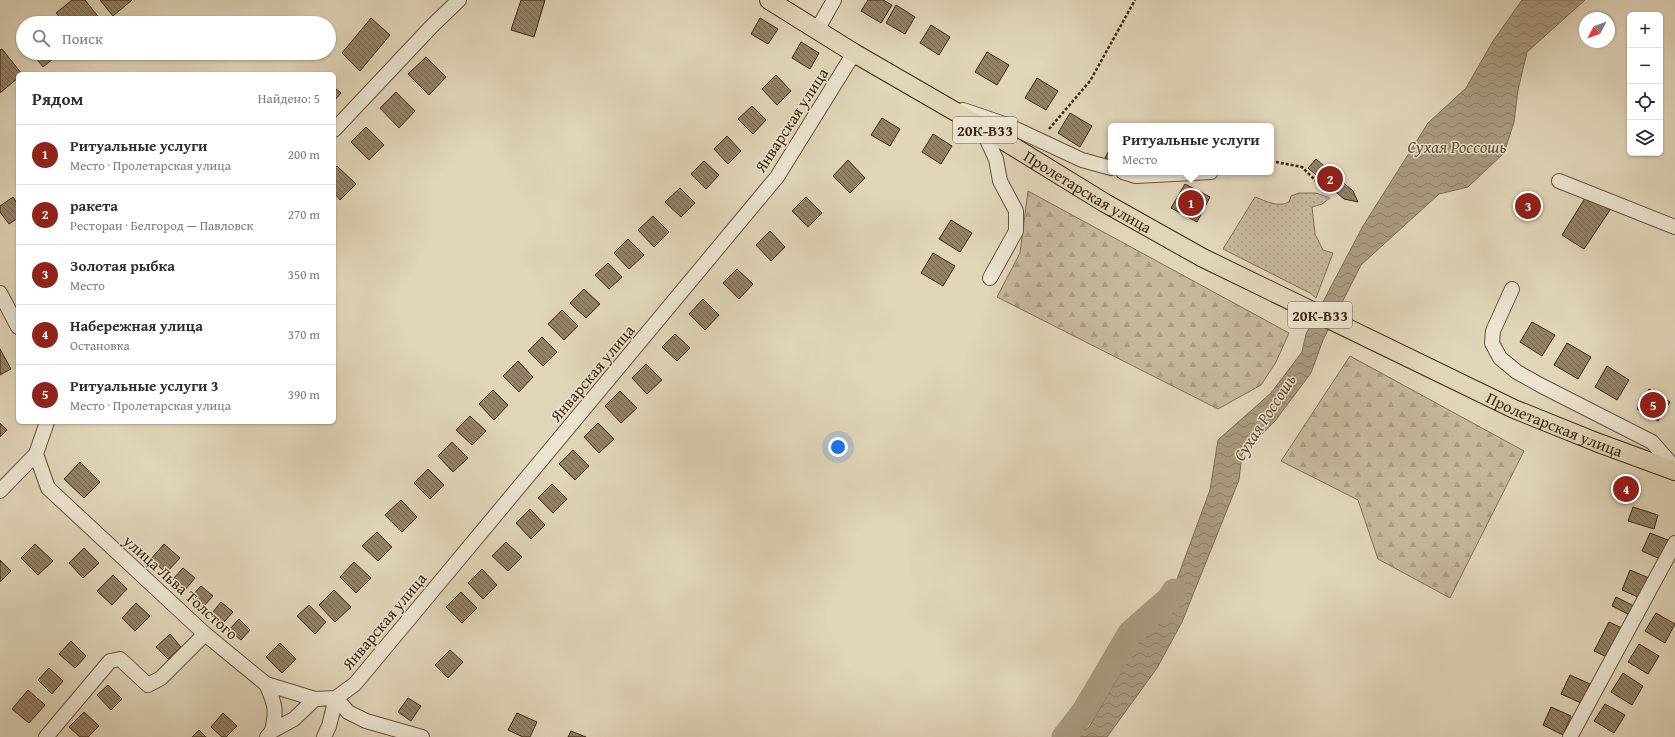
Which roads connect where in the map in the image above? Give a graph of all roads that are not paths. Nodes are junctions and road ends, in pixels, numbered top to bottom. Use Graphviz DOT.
graph roads {
  1 [pos="459,0"];
  2 [pos="769,0"];
  3 [pos="834,0"];
  4 [pos="817,30"];
  5 [pos="854,54"];
  6 [pos="935,100"];
  7 [pos="981,127"];
  8 [pos="336,128"];
  9 [pos="1108,167"];
  10 [pos="1133,175"];
  11 [pos="1155,175"];
  12 [pos="1559,181"];
  13 [pos="1675,227"];
  14 [pos="990,278"];
  15 [pos="1512,289"];
  16 [pos="0,293"];
  17 [pos="16,323"];
  18 [pos="46,424"];
  19 [pos="36,454"];
  20 [pos="1675,468"];
  21 [pos="1675,471"];
  22 [pos="0,491"];
  23 [pos="1675,543"];
  24 [pos="205,634"];
  25 [pos="266,684"];
  26 [pos="336,698"];
  27 [pos="314,699"];
  28 [pos="269,734"];
  29 [pos="46,737"];
  30 [pos="324,737"];
  31 [pos="422,737"];
  32 [pos="1570,737"];
  1 -- 8 [label="street"];
  2 -- 4 [label="main road, Пролетарская улица / 20К-В33"];
  3 -- 4 [label="street"];
  4 -- 5 [label="main road, Пролетарская улица / 20К-В33"];
  5 -- 6 [label="main road, Пролетарская улица / 20К-В33"];
  5 -- 26 [label="street, Январская улица"];
  6 -- 7 [label="main road, Пролетарская улица / 20К-В33"];
  6 -- 9 [label="street"];
  7 -- 14 [label="street"];
  7 -- 21 [label="main road, Пролетарская улица / 20К-В33"];
  10 -- 11 [label="street"];
  12 -- 13 [label="street"];
  15 -- 20 [label="street"];
  16 -- 17 [label="street"];
  18 -- 19 [label="street"];
  19 -- 22 [label="street"];
  19 -- 24 [label="street, улица Льва Толстого"];
  23 -- 32 [label="street"];
  24 -- 25 [label="street, улица Льва Толстого"];
  24 -- 29 [label="street"];
  25 -- 27 [label="street, улица Льва Толстого"];
  25 -- 28 [label="street"];
  26 -- 27 [label="street, улица Льва Толстого"];
  26 -- 30 [label="street"];
  26 -- 31 [label="street"];
  27 -- 28 [label="street"];
}
